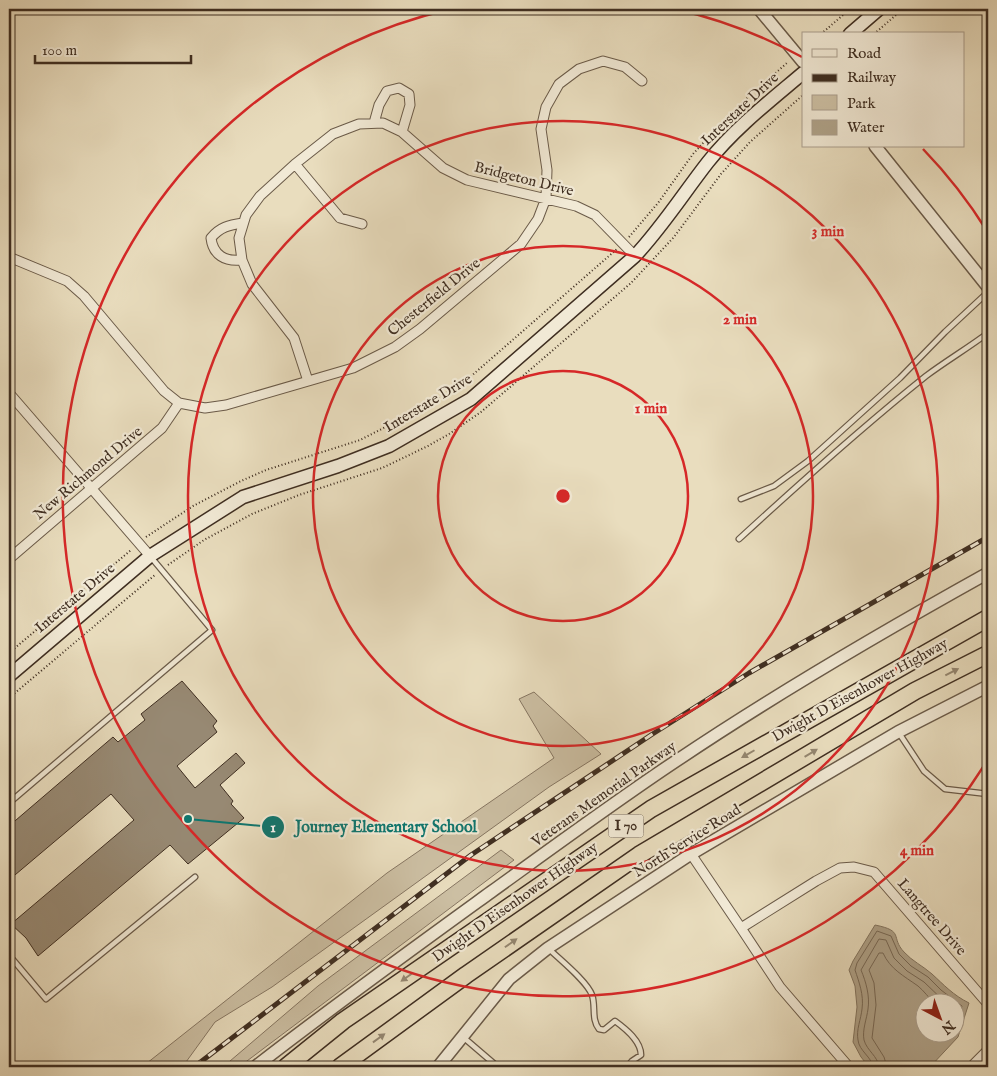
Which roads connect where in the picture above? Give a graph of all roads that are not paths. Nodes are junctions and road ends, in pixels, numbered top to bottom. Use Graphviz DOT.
graph roads {
  1 [pos="759,9"];
  2 [pos="879,9"];
  3 [pos="852,32"];
  4 [pos="800,59"];
  5 [pos="802,74"];
  6 [pos="642,81"];
  7 [pos="374,124"];
  8 [pos="402,132"];
  9 [pos="877,148"];
  10 [pos="295,164"];
  11 [pos="546,198"];
  12 [pos="244,223"];
  13 [pos="362,224"];
  14 [pos="635,256"];
  15 [pos="9,257"];
  16 [pos="242,260"];
  17 [pos="988,287"];
  18 [pos="988,292"];
  19 [pos="988,332"];
  20 [pos="308,381"];
  21 [pos="9,393"];
  22 [pos="180,403"];
  23 [pos="91,488"];
  24 [pos="741,499"];
  25 [pos="739,540"];
  26 [pos="150,556"];
  27 [pos="9,559"];
  28 [pos="988,573"];
  29 [pos="988,618"];
  30 [pos="988,654"];
  31 [pos="9,676"];
  32 [pos="988,686"];
  33 [pos="898,732"];
  34 [pos="988,794"];
  35 [pos="9,803"];
  36 [pos="691,854"];
  37 [pos="195,877"];
  38 [pos="741,928"];
  39 [pos="548,948"];
  40 [pos="9,955"];
  41 [pos="988,1004"];
  42 [pos="462,1036"];
  43 [pos="988,1050"];
  44 [pos="255,1067"];
  45 [pos="286,1067"];
  46 [pos="340,1067"];
  47 [pos="438,1067"];
  48 [pos="498,1067"];
  49 [pos="627,1067"];
  50 [pos="849,1067"];
  51 [pos="971,1067"];
  1 -- 4 [label="street"];
  2 -- 3 [label="main road"];
  5 -- 14 [label="main road, Interstate Drive"];
  6 -- 11 [label="street, Chesterfield Drive"];
  7 -- 8 [label="street, Bridgeton Drive"];
  7 -- 8 [label="street"];
  7 -- 10 [label="street, Bridgeton Drive"];
  8 -- 11 [label="street, Bridgeton Drive"];
  9 -- 17 [label="street"];
  10 -- 12 [label="street, Bridgeton Drive"];
  10 -- 13 [label="street"];
  11 -- 14 [label="street, Bridgeton Drive"];
  11 -- 20 [label="street, Chesterfield Drive"];
  12 -- 16 [label="street, Bridgeton Drive"];
  12 -- 16 [label="street"];
  14 -- 26 [label="main road, Interstate Drive"];
  15 -- 22 [label="street, Chesterfield Drive"];
  16 -- 20 [label="street, Bridgeton Drive"];
  18 -- 24 [label="lane"];
  19 -- 25 [label="lane"];
  20 -- 22 [label="street, Chesterfield Drive"];
  21 -- 23 [label="street"];
  22 -- 23 [label="street, New Richmond Drive"];
  23 -- 26 [label="street"];
  23 -- 27 [label="street, New Richmond Drive"];
  26 -- 31 [label="main road, Interstate Drive"];
  26 -- 35 [label="lane"];
  28 -- 44 [label="street, Veterans Memorial Parkway"];
  29 -- 45 [label="highway, Dwight D Eisenhower Highway / I 70, one-way"];
  46 -- 30 [label="highway, Dwight D Eisenhower Highway / I 70, one-way"];
  32 -- 33 [label="street, North Service Road"];
  33 -- 34 [label="lane"];
  33 -- 36 [label="street, North Service Road"];
  36 -- 38 [label="street"];
  36 -- 39 [label="street, North Service Road"];
  37 -- 40 [label="lane"];
  38 -- 41 [label="street, Langtree Drive"];
  38 -- 50 [label="street"];
  39 -- 42 [label="street, North Service Road"];
  39 -- 49 [label="lane"];
  42 -- 47 [label="street, North Service Road"];
  42 -- 48 [label="lane"];
  43 -- 51 [label="street"];
}
